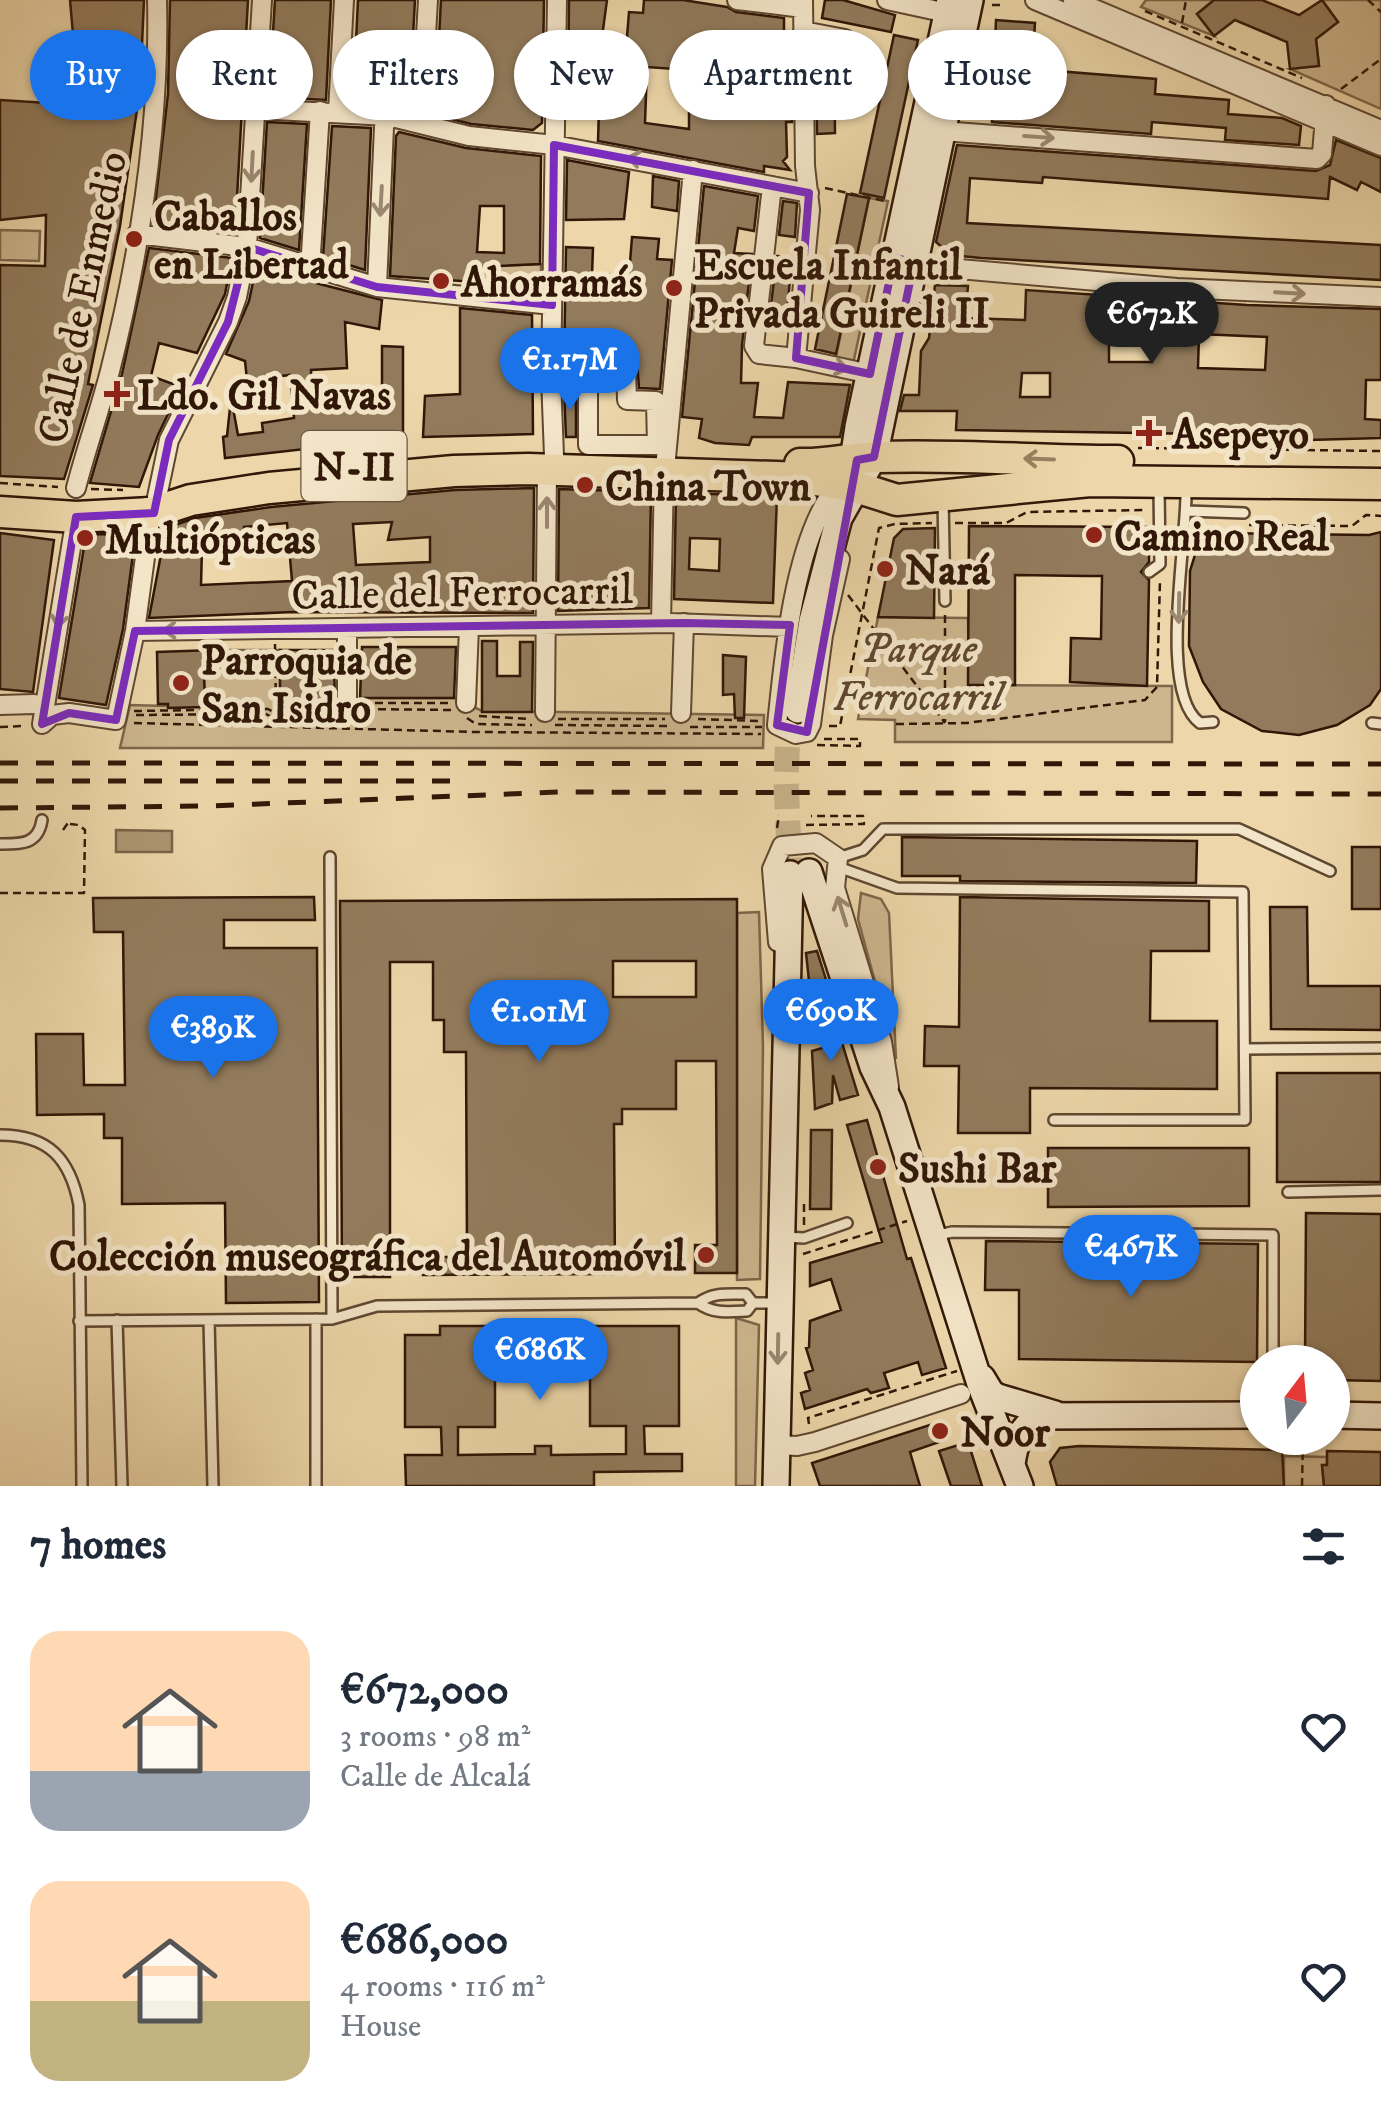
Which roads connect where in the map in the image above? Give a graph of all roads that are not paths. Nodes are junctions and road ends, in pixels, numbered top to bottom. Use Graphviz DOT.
graph roads {
  1 [pos="157,0"];
  2 [pos="262,0"];
  3 [pos="344,0"];
  4 [pos="428,0"];
  5 [pos="557,0"];
  6 [pos="737,0"];
  7 [pos="887,0"];
  8 [pos="970,0"];
  9 [pos="1034,0"];
  10 [pos="1073,0"];
  11 [pos="803,4"];
  12 [pos="949,6"];
  13 [pos="260,30"];
  14 [pos="803,30"];
  15 [pos="313,111"];
  16 [pos="329,112"];
  17 [pos="333,112"];
  18 [pos="1325,113"];
  19 [pos="255,120"];
  20 [pos="387,120"];
  21 [pos="404,120"];
  22 [pos="804,120"];
  23 [pos="421,124"];
  24 [pos="1381,130"];
  25 [pos="942,131"];
  26 [pos="554,145"];
  27 [pos="1381,146"];
  28 [pos="804,166"];
  29 [pos="693,170"];
  30 [pos="772,186"];
  31 [pos="814,190"];
  32 [pos="137,234"];
  33 [pos="248,247"];
  34 [pos="904,260"];
  35 [pos="310,269"];
  36 [pos="377,287"];
  37 [pos="1381,298"];
  38 [pos="552,306"];
  39 [pos="796,358"];
  40 [pos="870,374"];
  41 [pos="550,377"];
  42 [pos="588,377"];
  43 [pos="975,457"];
  44 [pos="550,463"];
  45 [pos="1381,463"];
  46 [pos="665,465"];
  47 [pos="845,484"];
  48 [pos="1381,484"];
  49 [pos="980,493"];
  50 [pos="0,495"];
  51 [pos="1173,496"];
  52 [pos="76,503"];
  53 [pos="154,505"];
  54 [pos="943,510"];
  55 [pos="0,512"];
  56 [pos="1244,513"];
  57 [pos="1149,572"];
  58 [pos="945,601"];
  59 [pos="660,623"];
  60 [pos="684,623"];
  61 [pos="469,626"];
  62 [pos="546,626"];
  63 [pos="790,627"];
  64 [pos="347,628"];
  65 [pos="135,631"];
  66 [pos="34,704"];
  67 [pos="0,705"];
  68 [pos="462,708"];
  69 [pos="351,709"];
  70 [pos="794,710"];
  71 [pos="686,717"];
  72 [pos="544,721"];
  73 [pos="1213,722"];
  74 [pos="42,820"];
  75 [pos="0,844"];
  76 [pos="330,857"];
  77 [pos="837,862"];
  78 [pos="1330,870"];
  79 [pos="1381,1048"];
  80 [pos="1246,1050"];
  81 [pos="892,1107"];
  82 [pos="1054,1120"];
  83 [pos="0,1135"];
  84 [pos="783,1147"];
  85 [pos="1381,1190"];
  86 [pos="1288,1192"];
  87 [pos="847,1223"];
  88 [pos="934,1236"];
  89 [pos="781,1237"];
  90 [pos="766,1303"];
  91 [pos="698,1304"];
  92 [pos="316,1319"];
  93 [pos="332,1319"];
  94 [pos="117,1320"];
  95 [pos="208,1320"];
  96 [pos="79,1321"];
  97 [pos="1273,1345"];
  98 [pos="968,1365"];
  99 [pos="962,1394"];
  100 [pos="1043,1411"];
  101 [pos="1240,1415"];
  102 [pos="1350,1415"];
  103 [pos="1381,1416"];
  104 [pos="998,1433"];
  105 [pos="776,1445"];
  106 [pos="1016,1475"];
  107 [pos="82,1486"];
  108 [pos="122,1486"];
  109 [pos="214,1486"];
  110 [pos="316,1486"];
  111 [pos="776,1486"];
  1 -- 32 [label="street, Calle de Enmedio"];
  2 -- 13 [label="street"];
  3 -- 16 [label="street"];
  4 -- 23 [label="street"];
  5 -- 26 [label="street"];
  6 -- 11 [label="street"];
  7 -- 12 [label="street"];
  8 -- 25 [label="street"];
  9 -- 18 [label="street"];
  10 -- 18 [label="street"];
  11 -- 14 [label="street"];
  12 -- 34 [label="street"];
  15 -- 16 [label="street"];
  16 -- 17 [label="street"];
  16 -- 35 [label="street"];
  18 -- 24 [label="street"];
  25 -- 18 [label="street, one-way"];
  18 -- 27 [label="street"];
  19 -- 33 [label="street, one-way"];
  20 -- 36 [label="street, one-way"];
  21 -- 23 [label="street"];
  22 -- 28 [label="street"];
  23 -- 26 [label="street"];
  25 -- 34 [label="street"];
  29 -- 26 [label="street, one-way"];
  26 -- 38 [label="street"];
  28 -- 30 [label="street"];
  28 -- 31 [label="street"];
  29 -- 30 [label="street"];
  29 -- 46 [label="street"];
  30 -- 31 [label="street"];
  30 -- 39 [label="street"];
  31 -- 39 [label="street"];
  32 -- 33 [label="street"];
  32 -- 52 [label="street, Calle de Enmedio"];
  33 -- 35 [label="street"];
  33 -- 53 [label="street"];
  34 -- 37 [label="street, one-way"];
  34 -- 40 [label="street"];
  34 -- 47 [label="street"];
  35 -- 36 [label="street"];
  36 -- 38 [label="street"];
  38 -- 41 [label="street"];
  39 -- 40 [label="street, one-way"];
  40 -- 47 [label="street"];
  41 -- 42 [label="street"];
  41 -- 44 [label="street"];
  42 -- 42 [label="street"];
  45 -- 43 [label="main road, N-II, one-way"];
  43 -- 47 [label="main road, N-II"];
  43 -- 49 [label="main road, N-II"];
  44 -- 46 [label="main road, N-II"];
  44 -- 53 [label="main road, N-II"];
  62 -- 44 [label="street, one-way"];
  46 -- 47 [label="main road, N-II"];
  46 -- 59 [label="street"];
  47 -- 54 [label="main road, N-II"];
  47 -- 63 [label="street"];
  47 -- 63 [label="street"];
  47 -- 70 [label="street"];
  48 -- 51 [label="main road, N-II"];
  49 -- 51 [label="main road, N-II"];
  49 -- 54 [label="main road, N-II"];
  50 -- 53 [label="main road, N-II"];
  51 -- 56 [label="lane"];
  51 -- 57 [label="lane"];
  51 -- 73 [label="lane, one-way"];
  52 -- 53 [label="main road, N-II"];
  52 -- 55 [label="main road, N-II"];
  52 -- 65 [label="street, Calle de Enmedio, one-way"];
  53 -- 65 [label="street"];
  54 -- 58 [label="lane"];
  59 -- 60 [label="street, Calle del Ferrocarril"];
  59 -- 62 [label="street, Calle del Ferrocarril"];
  60 -- 63 [label="street, Calle del Ferrocarril"];
  60 -- 71 [label="street"];
  61 -- 62 [label="street, Calle del Ferrocarril"];
  61 -- 64 [label="street, Calle del Ferrocarril"];
  61 -- 68 [label="street"];
  62 -- 72 [label="street"];
  64 -- 65 [label="street, Calle del Ferrocarril, one-way"];
  64 -- 69 [label="street"];
  66 -- 67 [label="street"];
  74 -- 75 [label="lane"];
  76 -- 93 [label="lane"];
  77 -- 78 [label="lane"];
  77 -- 80 [label="lane"];
  81 -- 77 [label="street, one-way"];
  77 -- 84 [label="street"];
  79 -- 80 [label="lane"];
  80 -- 82 [label="lane"];
  81 -- 84 [label="street"];
  81 -- 88 [label="street"];
  83 -- 96 [label="lane"];
  84 -- 89 [label="street"];
  85 -- 86 [label="lane"];
  87 -- 89 [label="lane"];
  88 -- 97 [label="lane"];
  88 -- 98 [label="street"];
  89 -- 90 [label="street"];
  90 -- 91 [label="lane"];
  90 -- 91 [label="lane"];
  90 -- 105 [label="street, one-way"];
  91 -- 93 [label="lane"];
  92 -- 93 [label="lane"];
  92 -- 95 [label="lane"];
  92 -- 110 [label="lane"];
  94 -- 95 [label="lane"];
  94 -- 96 [label="lane"];
  94 -- 108 [label="lane"];
  95 -- 109 [label="lane"];
  96 -- 107 [label="lane"];
  98 -- 100 [label="street"];
  98 -- 104 [label="street"];
  99 -- 105 [label="street"];
  100 -- 101 [label="street"];
  100 -- 104 [label="street"];
  100 -- 106 [label="street"];
  102 -- 103 [label="street"];
  104 -- 106 [label="street"];
  105 -- 111 [label="street"];
}
